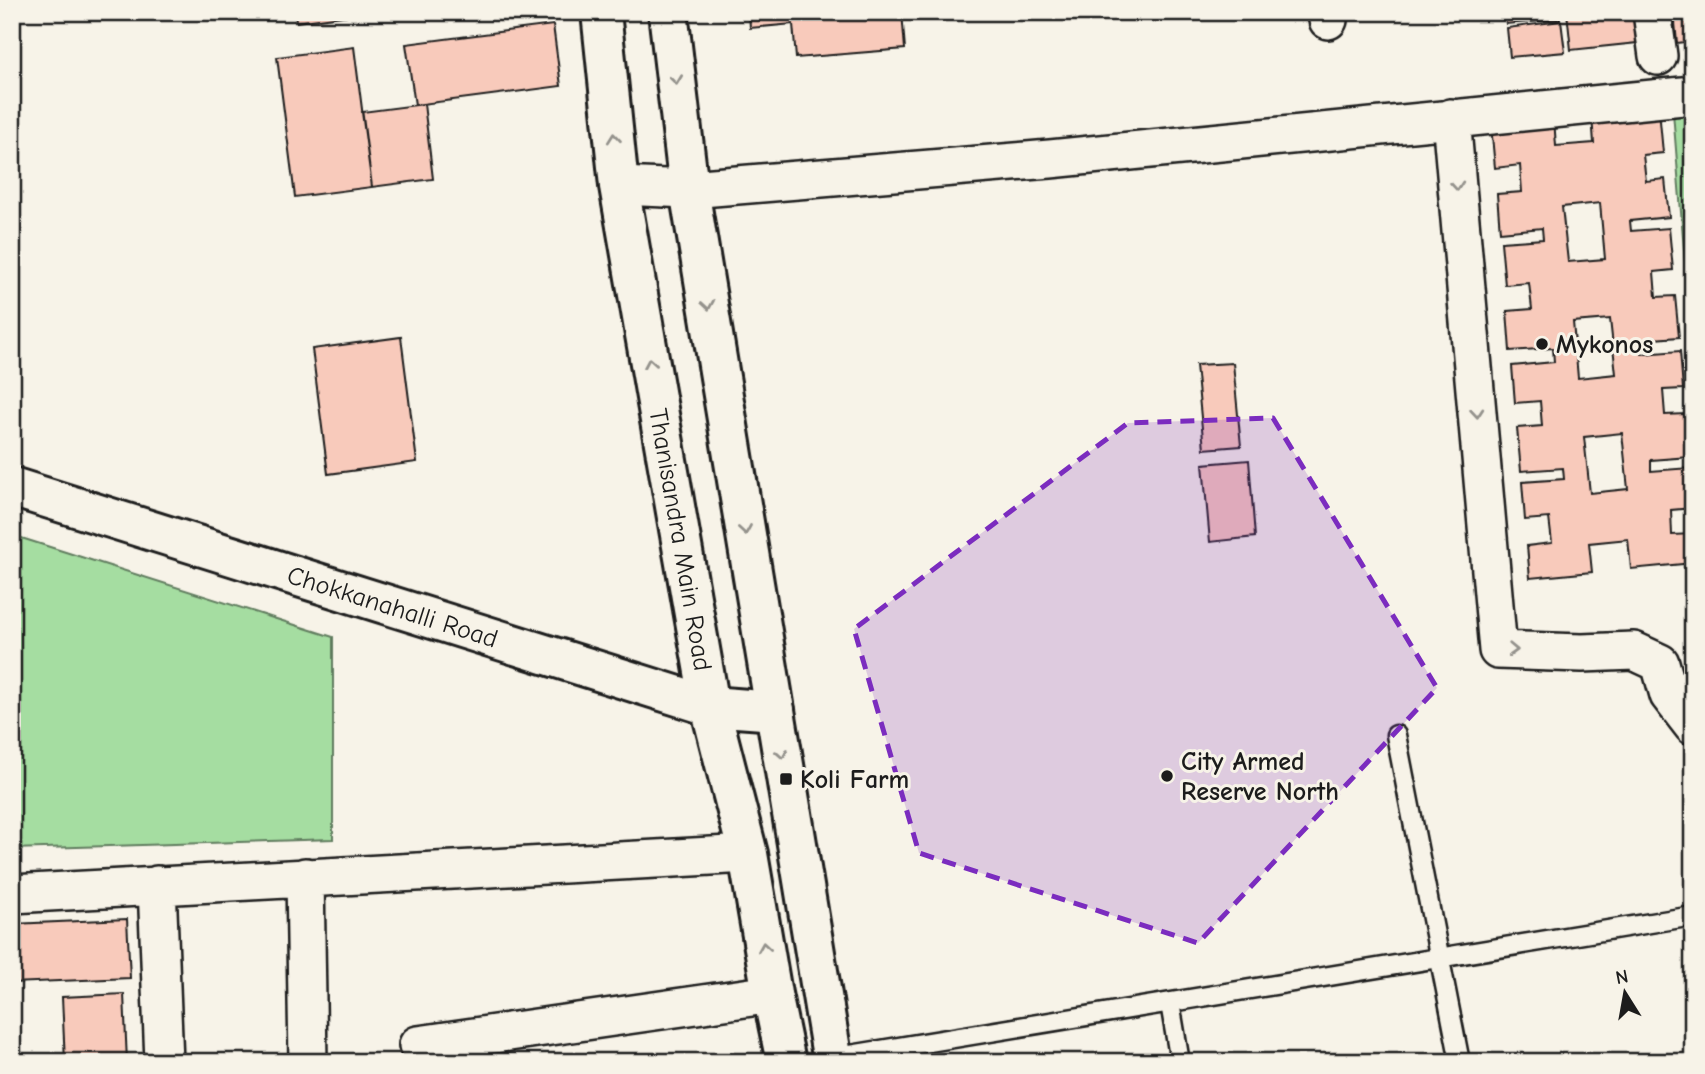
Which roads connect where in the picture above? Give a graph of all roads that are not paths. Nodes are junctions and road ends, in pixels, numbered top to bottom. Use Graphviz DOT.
graph roads {
  1 [pos="601,12"];
  2 [pos="668,12"];
  3 [pos="1652,12"];
  4 [pos="1658,57"];
  5 [pos="1693,95"];
  6 [pos="1451,118"];
  7 [pos="620,186"];
  8 [pos="689,189"];
  9 [pos="12,487"];
  10 [pos="710,706"];
  11 [pos="775,711"];
  12 [pos="1693,726"];
  13 [pos="1396,734"];
  14 [pos="748,854"];
  15 [pos="305,877"];
  16 [pos="157,885"];
  17 [pos="12,894"];
  18 [pos="1693,916"];
  19 [pos="1440,958"];
  20 [pos="772,994"];
  21 [pos="1170,1003"];
  22 [pos="418,1045"];
  23 [pos="833,1060"];
  24 [pos="164,1062"];
  25 [pos="308,1062"];
  26 [pos="786,1062"];
  27 [pos="1180,1062"];
  28 [pos="1460,1062"];
  7 -- 1 [label="main road, Thanisandra Main Road, one-way"];
  2 -- 8 [label="main road, one-way"];
  3 -- 4 [label="street"];
  5 -- 6 [label="street"];
  6 -- 8 [label="street"];
  6 -- 12 [label="street, one-way"];
  7 -- 8 [label="street"];
  10 -- 7 [label="main road, Thanisandra Main Road, one-way"];
  8 -- 11 [label="main road, one-way"];
  9 -- 10 [label="main road, Chokkanahalli Road"];
  10 -- 11 [label="main road, Chokkanahalli Road"];
  10 -- 14 [label="main road, Thanisandra Main Road"];
  11 -- 23 [label="main road, one-way"];
  13 -- 19 [label="lane"];
  14 -- 15 [label="street"];
  20 -- 14 [label="main road, Thanisandra Main Road, one-way"];
  15 -- 16 [label="street"];
  15 -- 25 [label="street"];
  16 -- 17 [label="street"];
  16 -- 24 [label="street"];
  18 -- 19 [label="lane"];
  19 -- 21 [label="lane"];
  19 -- 28 [label="lane"];
  20 -- 22 [label="street"];
  20 -- 26 [label="main road, Thanisandra Main Road"];
  21 -- 23 [label="lane"];
  21 -- 27 [label="lane"];
}
